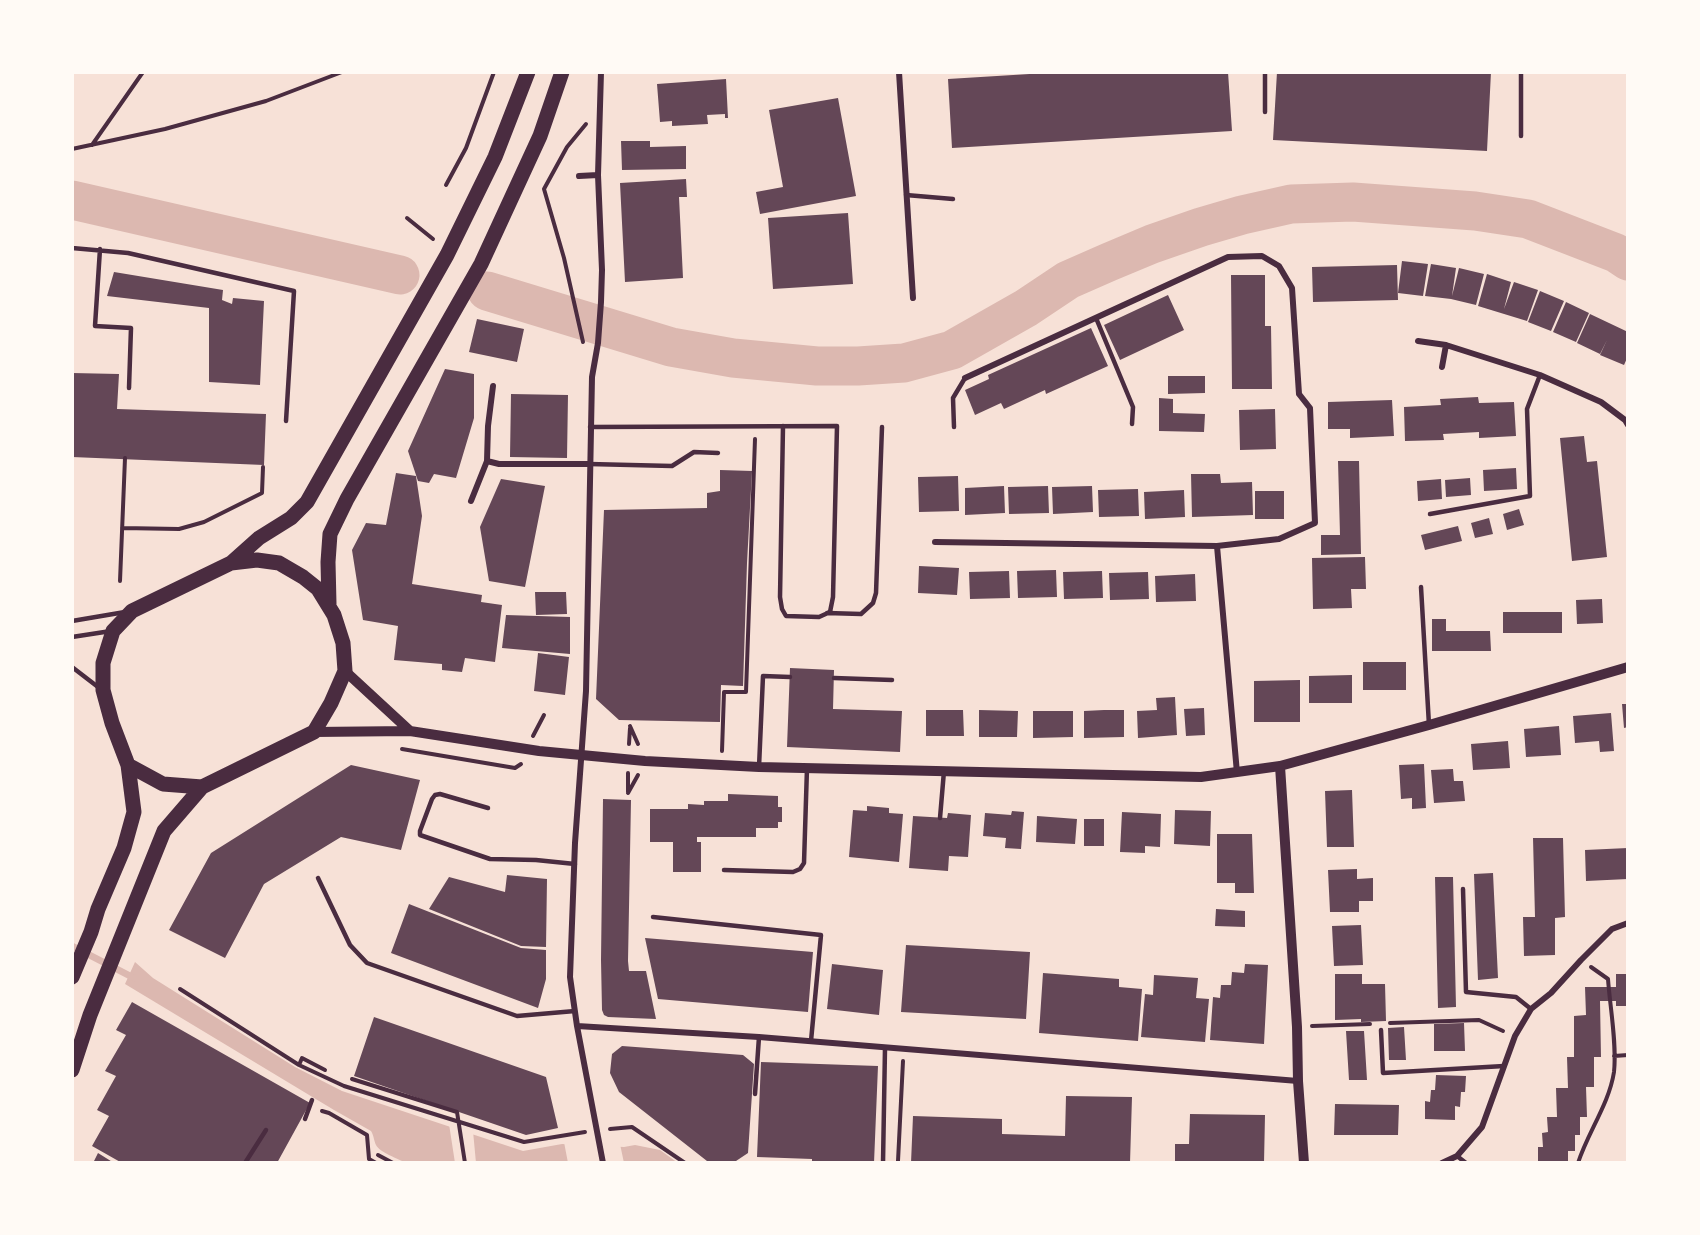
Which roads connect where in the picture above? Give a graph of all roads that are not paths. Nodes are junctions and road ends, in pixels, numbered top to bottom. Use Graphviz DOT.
graph roads {
  1 [pos="528,72"];
  2 [pos="562,72"];
  3 [pos="601,72"];
  4 [pos="899,72"];
  5 [pos="1265,72"];
  6 [pos="1521,72"];
  7 [pos="1265,112"];
  8 [pos="1521,136"];
  9 [pos="598,175"];
  10 [pos="579,176"];
  11 [pos="906,195"];
  12 [pos="953,199"];
  13 [pos="72,248"];
  14 [pos="100,249"];
  15 [pos="913,298"];
  16 [pos="1096,318"];
  17 [pos="1419,341"];
  18 [pos="1446,345"];
  19 [pos="1442,367"];
  20 [pos="1540,375"];
  21 [pos="965,378"];
  22 [pos="493,386"];
  23 [pos="129,388"];
  24 [pos="286,421"];
  25 [pos="1132,424"];
  26 [pos="1628,425"];
  27 [pos="783,426"];
  28 [pos="882,427"];
  29 [pos="954,427"];
  30 [pos="590,428"];
  31 [pos="718,453"];
  32 [pos="487,461"];
  33 [pos="589,464"];
  34 [pos="471,501"];
  35 [pos="1430,514"];
  36 [pos="935,542"];
  37 [pos="1217,546"];
  38 [pos="231,563"];
  39 [pos="1420,587"];
  40 [pos="329,604"];
  41 [pos="132,611"];
  42 [pos="827,613"];
  43 [pos="72,621"];
  44 [pos="113,631"];
  45 [pos="72,637"];
  46 [pos="72,667"];
  47 [pos="1628,667"];
  48 [pos="345,671"];
  49 [pos="790,677"];
  50 [pos="834,678"];
  51 [pos="892,680"];
  52 [pos="103,690"];
  53 [pos="1429,725"];
  54 [pos="410,731"];
  55 [pos="314,732"];
  56 [pos="582,756"];
  57 [pos="128,765"];
  58 [pos="1280,766"];
  59 [pos="759,767"];
  60 [pos="807,768"];
  61 [pos="944,771"];
  62 [pos="1238,773"];
  63 [pos="202,787"];
  64 [pos="488,808"];
  65 [pos="940,818"];
  66 [pos="575,864"];
  67 [pos="724,870"];
  68 [pos="318,879"];
  69 [pos="1463,889"];
  70 [pos="653,917"];
  71 [pos="1628,923"];
  72 [pos="72,977"];
  73 [pos="1531,1009"];
  74 [pos="575,1011"];
  75 [pos="577,1026"];
  76 [pos="1381,1030"];
  77 [pos="759,1037"];
  78 [pos="811,1041"];
  79 [pos="885,1048"];
  80 [pos="1504,1066"];
  81 [pos="72,1070"];
  82 [pos="1298,1081"];
  83 [pos="755,1094"];
  84 [pos="312,1100"];
  85 [pos="305,1119"];
  86 [pos="266,1130"];
  87 [pos="1458,1156"];
  88 [pos="245,1163"];
  89 [pos="603,1163"];
  90 [pos="883,1163"];
  91 [pos="1304,1163"];
  92 [pos="1442,1163"];
  93 [pos="1466,1163"];
  1 -- 38 [label="main road"];
  2 -- 40 [label="main road"];
  3 -- 9 [label="street"];
  4 -- 11 [label="street"];
  5 -- 7 [label="lane"];
  6 -- 8 [label="lane"];
  9 -- 10 [label="street"];
  9 -- 30 [label="street"];
  11 -- 12 [label="lane"];
  11 -- 15 [label="street"];
  13 -- 14 [label="lane"];
  14 -- 23 [label="lane"];
  14 -- 24 [label="lane"];
  16 -- 21 [label="street"];
  16 -- 25 [label="lane"];
  16 -- 37 [label="street"];
  17 -- 18 [label="street"];
  18 -- 19 [label="street"];
  18 -- 20 [label="street"];
  20 -- 26 [label="street"];
  20 -- 35 [label="lane"];
  21 -- 29 [label="lane"];
  22 -- 32 [label="street"];
  27 -- 30 [label="lane"];
  27 -- 42 [label="lane"];
  27 -- 42 [label="lane"];
  28 -- 42 [label="lane"];
  30 -- 33 [label="street"];
  31 -- 33 [label="lane"];
  32 -- 33 [label="street"];
  32 -- 34 [label="street"];
  33 -- 56 [label="street"];
  36 -- 37 [label="street"];
  37 -- 62 [label="street"];
  38 -- 40 [label="main road"];
  38 -- 41 [label="main road"];
  39 -- 53 [label="lane"];
  40 -- 48 [label="main road"];
  41 -- 43 [label="lane"];
  41 -- 44 [label="main road"];
  44 -- 45 [label="lane"];
  44 -- 52 [label="main road"];
  46 -- 52 [label="lane"];
  47 -- 53 [label="street"];
  48 -- 54 [label="street"];
  48 -- 55 [label="main road"];
  49 -- 59 [label="lane"];
  50 -- 51 [label="lane"];
  52 -- 57 [label="main road"];
  53 -- 58 [label="street"];
  54 -- 55 [label="street"];
  54 -- 56 [label="street"];
  55 -- 63 [label="main road"];
  56 -- 59 [label="street"];
  56 -- 66 [label="street"];
  57 -- 63 [label="main road"];
  57 -- 72 [label="main road"];
  58 -- 62 [label="street"];
  58 -- 82 [label="street"];
  59 -- 60 [label="street"];
  60 -- 61 [label="street"];
  60 -- 67 [label="lane"];
  61 -- 62 [label="street"];
  61 -- 65 [label="lane"];
  63 -- 81 [label="main road"];
  64 -- 66 [label="lane"];
  66 -- 74 [label="street"];
  68 -- 74 [label="lane"];
  69 -- 73 [label="lane"];
  70 -- 78 [label="lane"];
  71 -- 73 [label="street"];
  73 -- 80 [label="street"];
  74 -- 75 [label="street"];
  75 -- 77 [label="street"];
  75 -- 89 [label="street"];
  76 -- 80 [label="lane"];
  77 -- 78 [label="street"];
  77 -- 83 [label="lane"];
  78 -- 79 [label="street"];
  79 -- 82 [label="street"];
  79 -- 90 [label="lane"];
  80 -- 87 [label="street"];
  82 -- 91 [label="street"];
  84 -- 85 [label="lane"];
  86 -- 88 [label="lane"];
  87 -- 92 [label="street"];
  87 -- 93 [label="lane"];
}
